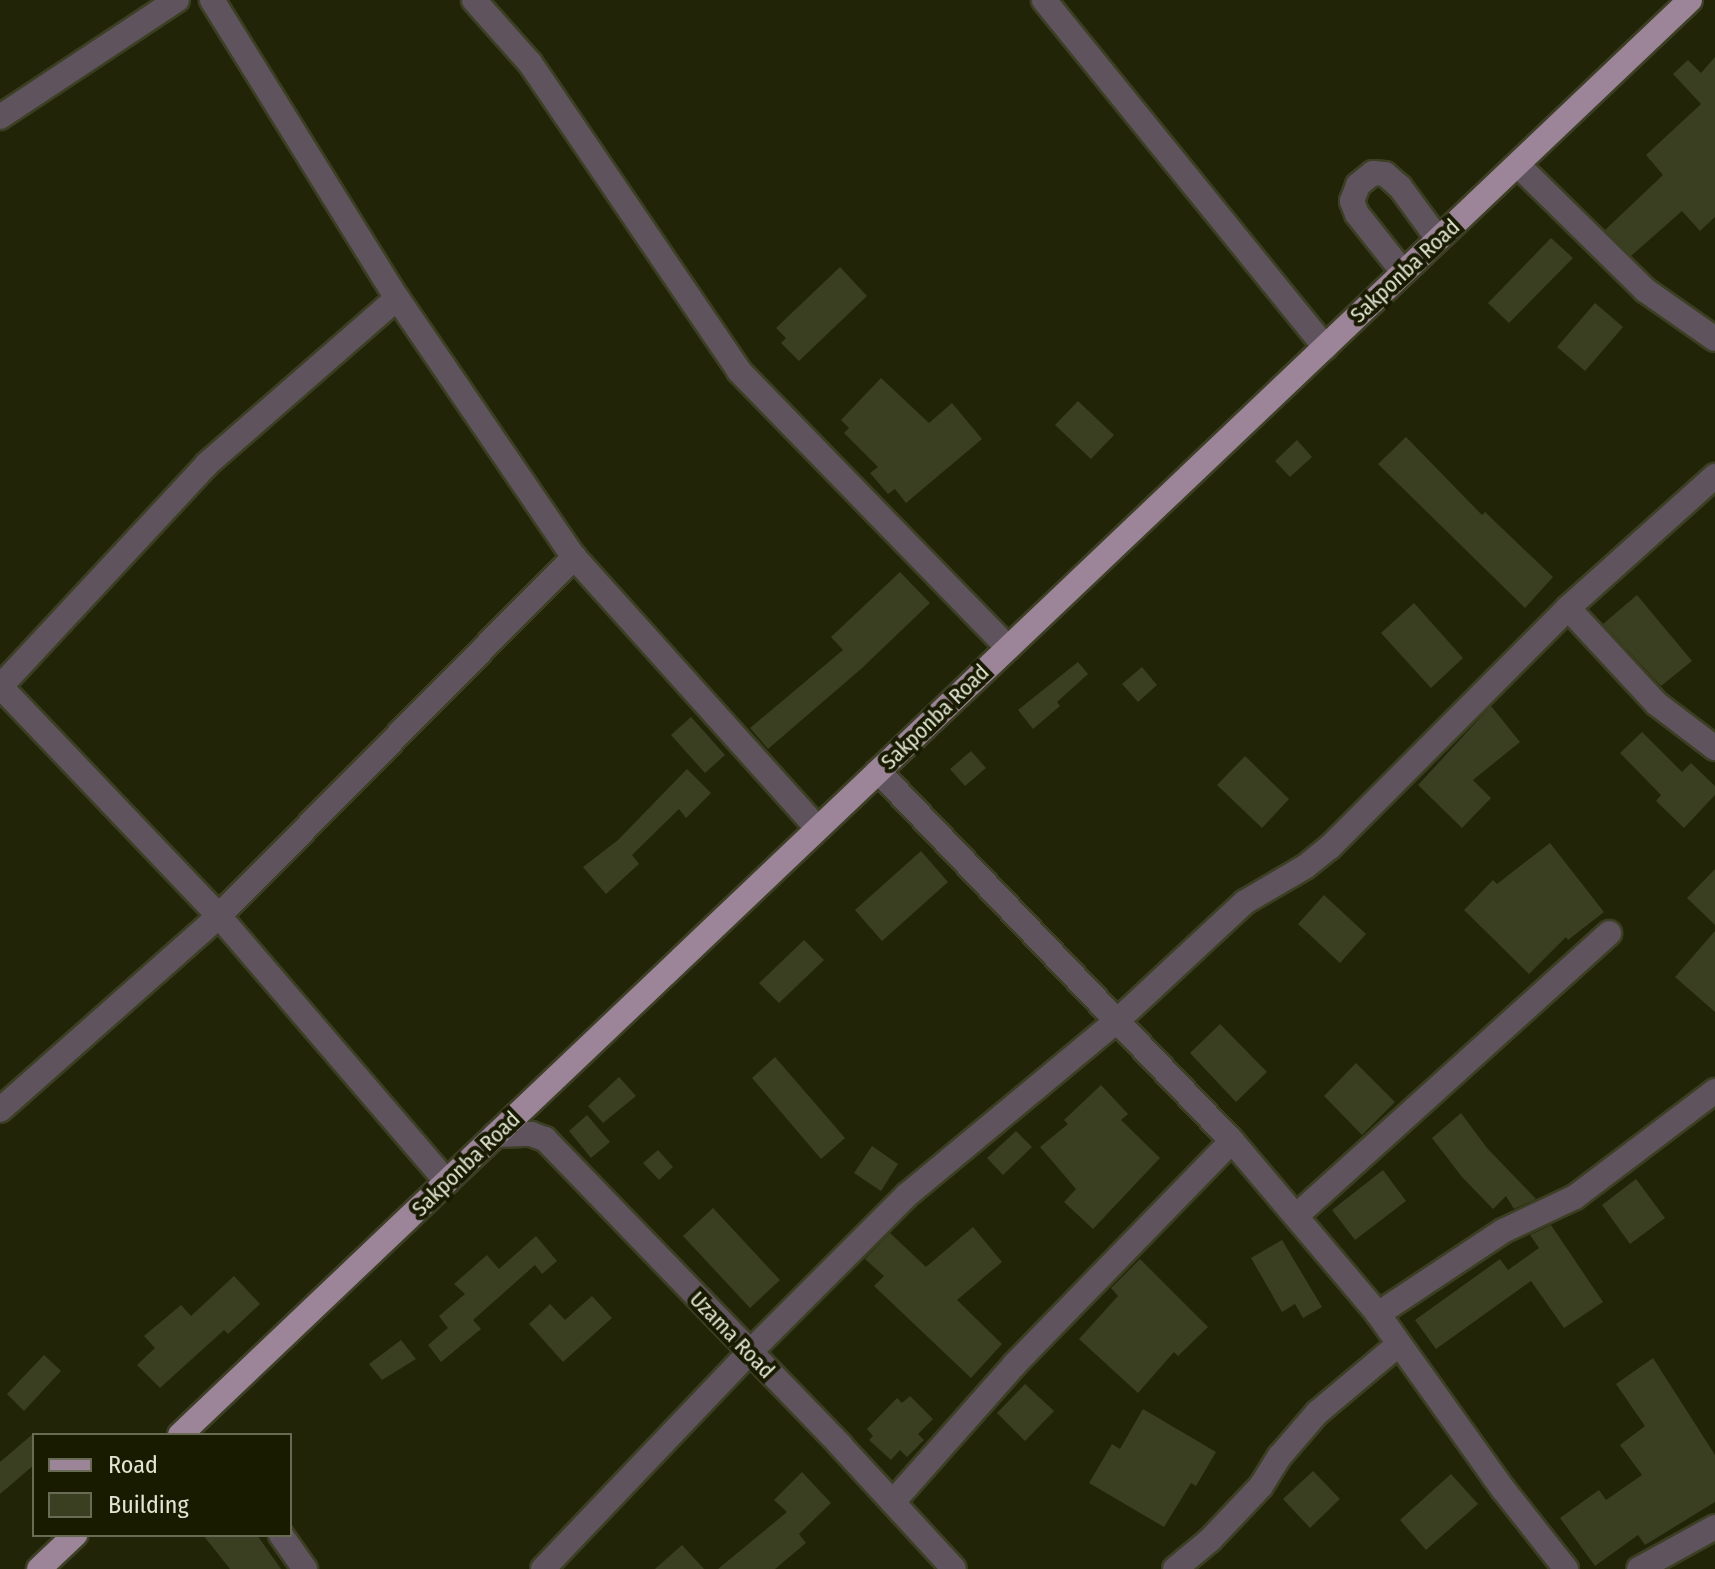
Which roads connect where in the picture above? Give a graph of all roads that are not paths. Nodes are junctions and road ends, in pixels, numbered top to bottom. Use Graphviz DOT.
graph roads {
  1 [pos="177,0"];
  2 [pos="212,0"];
  3 [pos="474,0"];
  4 [pos="1044,0"];
  5 [pos="1690,0"];
  6 [pos="0,117"];
  7 [pos="1519,166"];
  8 [pos="1438,239"];
  9 [pos="1403,272"];
  10 [pos="397,298"];
  11 [pos="1715,339"];
  12 [pos="1325,347"];
  13 [pos="1715,476"];
  14 [pos="574,557"];
  15 [pos="1568,608"];
  16 [pos="1008,648"];
  17 [pos="0,686"];
  18 [pos="1715,748"];
  19 [pos="878,771"];
  20 [pos="818,829"];
  21 [pos="219,916"];
  22 [pos="1609,933"];
  23 [pos="1118,1020"];
  24 [pos="1715,1091"];
  25 [pos="0,1110"];
  26 [pos="495,1135"];
  27 [pos="1232,1141"];
  28 [pos="447,1182"];
  29 [pos="1296,1216"];
  30 [pos="1378,1314"];
  31 [pos="1399,1344"];
  32 [pos="748,1354"];
  33 [pos="195,1430"];
  34 [pos="893,1502"];
  35 [pos="1715,1527"];
  36 [pos="73,1537"];
  37 [pos="282,1537"];
  38 [pos="39,1569"];
  39 [pos="305,1569"];
  40 [pos="543,1569"];
  41 [pos="954,1569"];
  42 [pos="1175,1569"];
  43 [pos="1566,1569"];
  44 [pos="1639,1569"];
  1 -- 6 [label="street"];
  2 -- 10 [label="street"];
  3 -- 16 [label="street"];
  4 -- 12 [label="street"];
  5 -- 7 [label="main road, Sakponba Road"];
  7 -- 8 [label="main road, Sakponba Road"];
  7 -- 11 [label="street"];
  8 -- 9 [label="main road, Sakponba Road"];
  8 -- 9 [label="street"];
  9 -- 12 [label="main road, Sakponba Road"];
  10 -- 14 [label="street"];
  10 -- 17 [label="street"];
  12 -- 16 [label="main road, Sakponba Road"];
  13 -- 15 [label="street"];
  14 -- 20 [label="street"];
  14 -- 21 [label="street"];
  15 -- 18 [label="street"];
  15 -- 23 [label="street"];
  16 -- 19 [label="main road, Sakponba Road"];
  17 -- 21 [label="street"];
  19 -- 20 [label="main road, Sakponba Road"];
  19 -- 23 [label="street"];
  20 -- 26 [label="main road, Sakponba Road"];
  21 -- 25 [label="street"];
  21 -- 28 [label="street"];
  22 -- 29 [label="street"];
  23 -- 27 [label="street"];
  23 -- 32 [label="street"];
  24 -- 30 [label="street"];
  26 -- 28 [label="main road, Sakponba Road"];
  26 -- 32 [label="street, Uzama Road"];
  27 -- 29 [label="street"];
  27 -- 34 [label="street"];
  28 -- 33 [label="main road, Sakponba Road"];
  29 -- 30 [label="street"];
  30 -- 31 [label="street"];
  31 -- 42 [label="street"];
  31 -- 43 [label="street"];
  32 -- 34 [label="street, Uzama Road"];
  32 -- 40 [label="street"];
  34 -- 41 [label="street, Uzama Road"];
  35 -- 44 [label="street"];
  36 -- 38 [label="main road"];
  37 -- 39 [label="street"];
}
